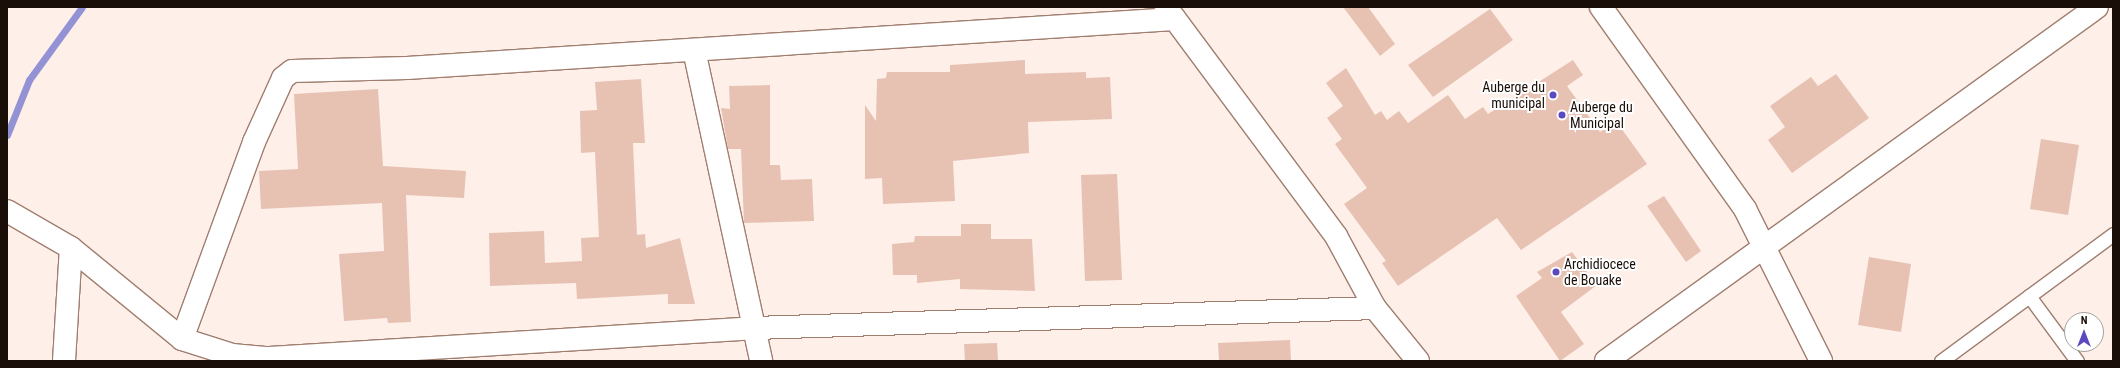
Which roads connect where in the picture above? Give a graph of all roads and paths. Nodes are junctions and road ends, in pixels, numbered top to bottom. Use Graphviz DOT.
graph roads {
  1 [pos="1601,7"];
  2 [pos="2097,7"];
  3 [pos="1170,13"];
  4 [pos="694,50"];
  5 [pos="7,211"];
  6 [pos="2113,234"];
  7 [pos="71,248"];
  8 [pos="1763,248"];
  9 [pos="2029,296"];
  10 [pos="1375,308"];
  11 [pos="754,328"];
  12 [pos="182,339"];
  13 [pos="64,361"];
  14 [pos="761,361"];
  15 [pos="1418,361"];
  16 [pos="1606,361"];
  17 [pos="1820,361"];
  18 [pos="1941,361"];
  19 [pos="2078,361"];
  1 -- 8 [label="street"];
  2 -- 8 [label="street"];
  3 -- 4 [label="street"];
  3 -- 10 [label="street"];
  4 -- 11 [label="street"];
  4 -- 12 [label="street"];
  5 -- 7 [label="street"];
  6 -- 9 [label="lane"];
  7 -- 12 [label="street"];
  7 -- 13 [label="street"];
  8 -- 16 [label="street"];
  8 -- 17 [label="street"];
  9 -- 18 [label="lane"];
  9 -- 19 [label="lane"];
  10 -- 11 [label="street"];
  10 -- 15 [label="street"];
  11 -- 12 [label="street"];
  11 -- 14 [label="street"];
}
